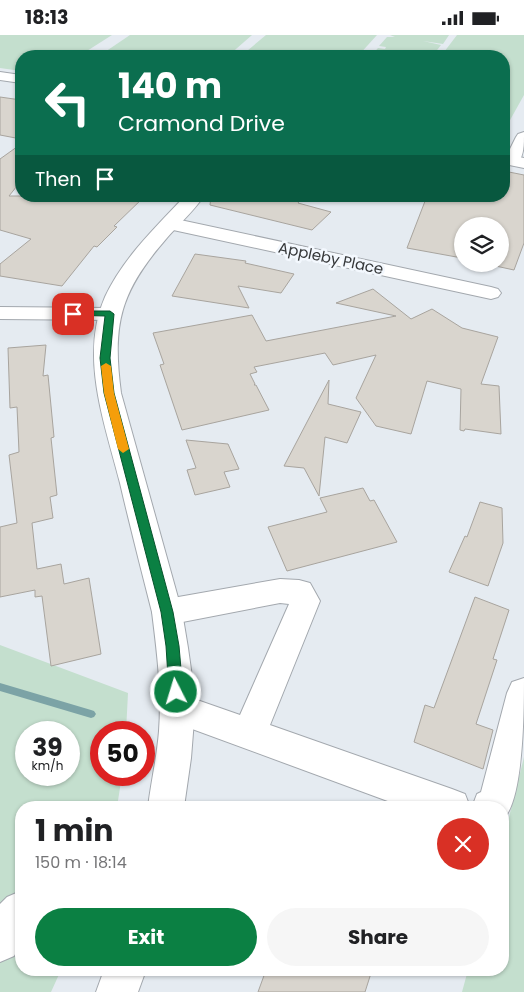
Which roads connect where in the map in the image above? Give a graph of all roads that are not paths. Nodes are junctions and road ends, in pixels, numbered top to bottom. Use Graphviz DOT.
graph roads {
  1 [pos="0,76"];
  2 [pos="15,78"];
  3 [pos="524,137"];
  4 [pos="513,161"];
  5 [pos="190,202"];
  6 [pos="171,224"];
  7 [pos="491,293"];
  8 [pos="0,313"];
  9 [pos="110,314"];
  10 [pos="167,612"];
  11 [pos="524,693"];
  12 [pos="177,708"];
  13 [pos="249,733"];
  14 [pos="167,801"];
  15 [pos="436,801"];
  16 [pos="497,801"];
  17 [pos="15,918"];
  18 [pos="0,942"];
  19 [pos="123,976"];
  20 [pos="117,992"];
  1 -- 2 [label="main road"];
  3 -- 4 [label="main road"];
  5 -- 6 [label="main road"];
  6 -- 7 [label="main road, Appleby Place"];
  6 -- 9 [label="main road"];
  8 -- 9 [label="main road"];
  9 -- 10 [label="main road"];
  10 -- 12 [label="main road"];
  10 -- 13 [label="main road"];
  11 -- 16 [label="main road"];
  12 -- 13 [label="main road"];
  12 -- 14 [label="main road"];
  13 -- 15 [label="main road"];
  17 -- 18 [label="main road"];
  19 -- 20 [label="main road"];
}
